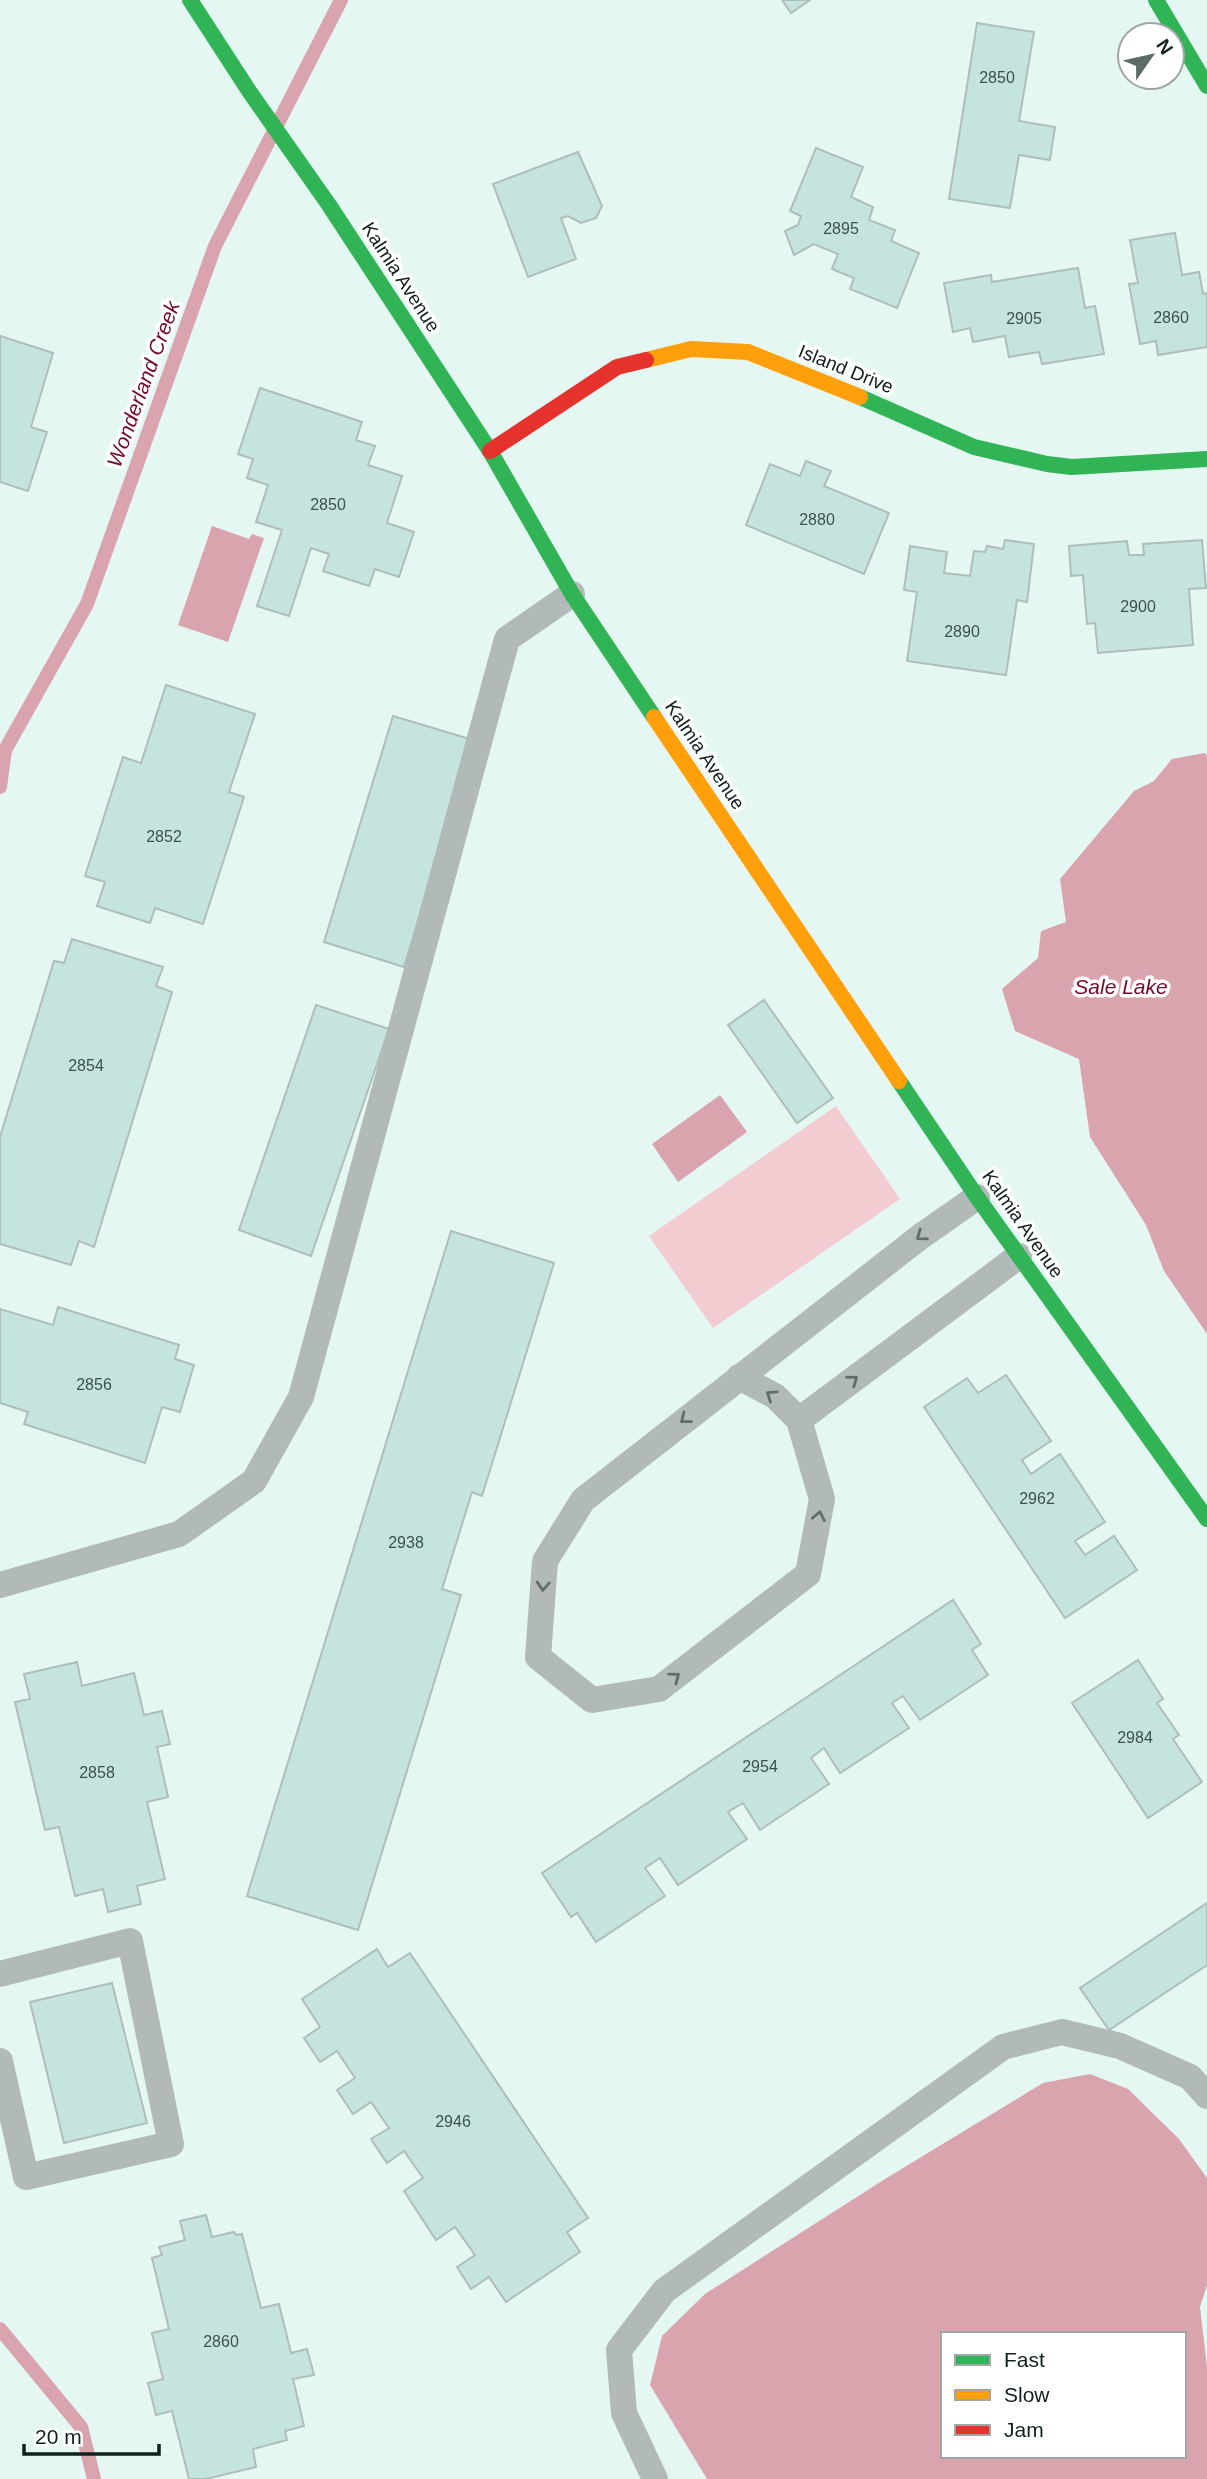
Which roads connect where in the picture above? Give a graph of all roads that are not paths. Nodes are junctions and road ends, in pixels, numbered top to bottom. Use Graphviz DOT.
graph roads {
  1 [pos="190,0"];
  2 [pos="1156,0"];
  3 [pos="1207,86"];
  4 [pos="490,451"];
  5 [pos="1207,459"];
  6 [pos="572,594"];
  7 [pos="977,1197"];
  8 [pos="1019,1256"];
  9 [pos="738,1377"];
  10 [pos="799,1420"];
  11 [pos="1207,1519"];
  12 [pos="0,1585"];
  13 [pos="0,1973"];
  14 [pos="0,2061"];
  15 [pos="1207,2096"];
  16 [pos="655,2479"];
  1 -- 4 [label="street, Kalmia Avenue"];
  2 -- 3 [label="street"];
  4 -- 5 [label="street, Island Drive"];
  4 -- 6 [label="street, Kalmia Avenue"];
  6 -- 7 [label="street, Kalmia Avenue"];
  6 -- 12 [label="lane"];
  7 -- 8 [label="street, Kalmia Avenue"];
  7 -- 9 [label="lane, one-way"];
  10 -- 8 [label="lane, one-way"];
  8 -- 11 [label="street, Kalmia Avenue"];
  10 -- 9 [label="lane, one-way"];
  9 -- 10 [label="lane, one-way"];
  13 -- 14 [label="lane"];
  15 -- 16 [label="lane"];
}
